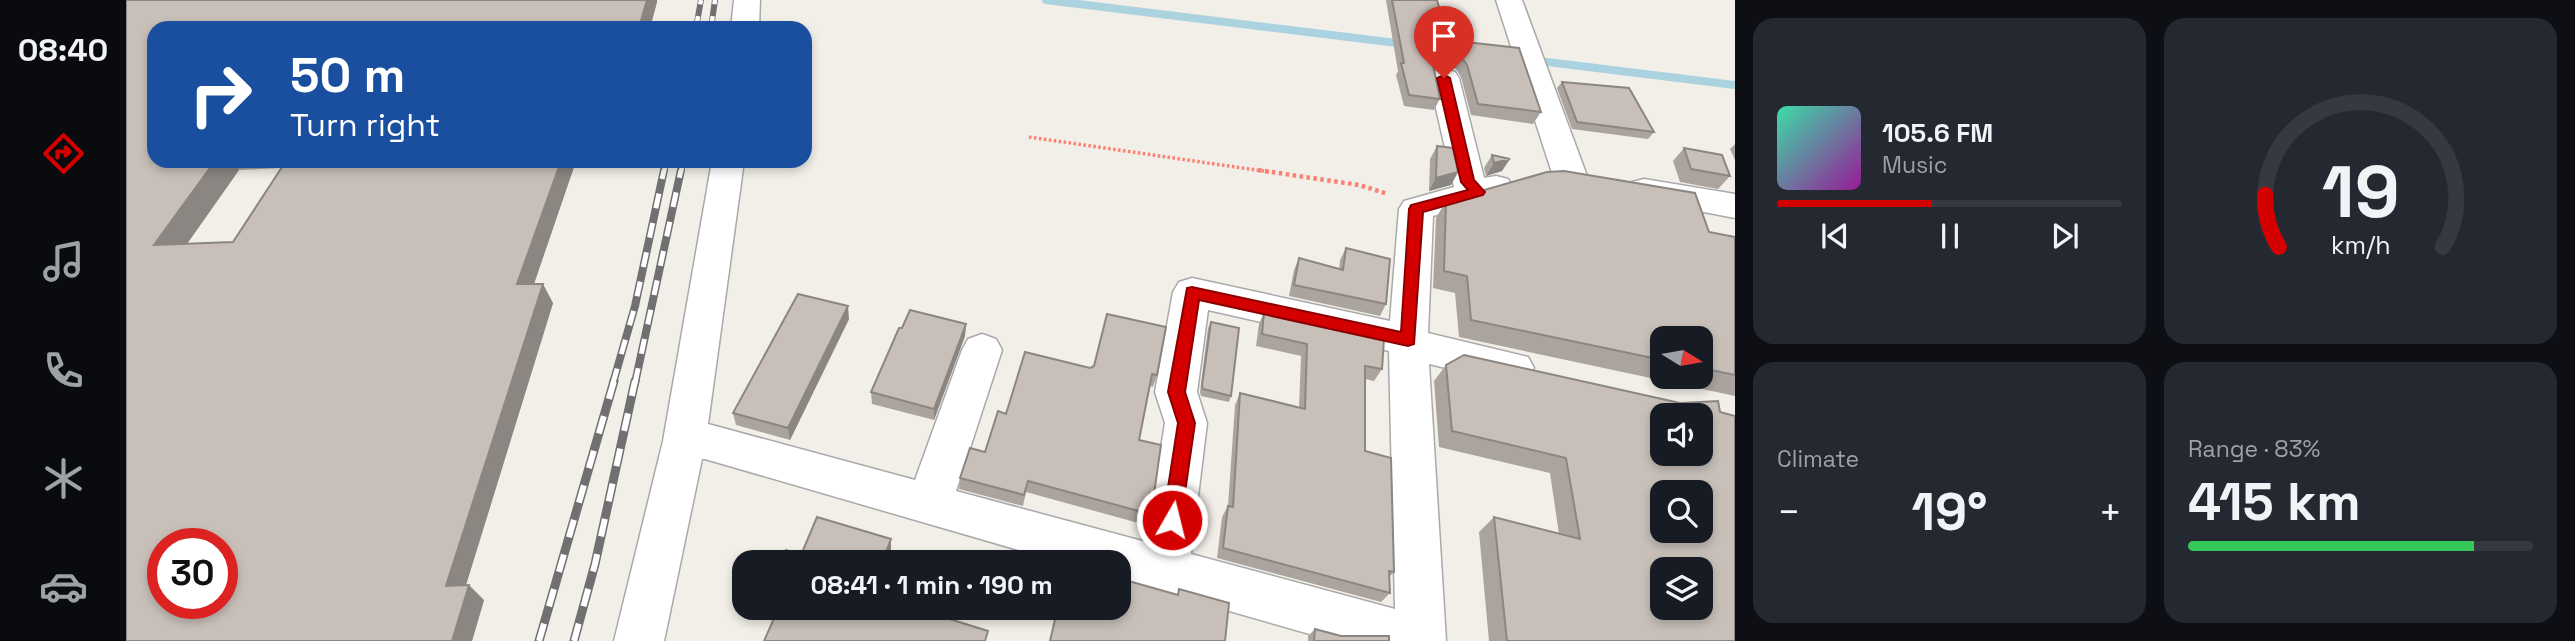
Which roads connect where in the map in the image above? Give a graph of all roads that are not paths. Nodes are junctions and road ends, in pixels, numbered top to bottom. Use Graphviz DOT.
graph roads {
  1 [pos="747,0"];
  2 [pos="1509,0"];
  3 [pos="746,21"];
  4 [pos="1444,78"];
  5 [pos="727,168"];
  6 [pos="1593,181"];
  7 [pos="1478,192"];
  8 [pos="1735,206"];
  9 [pos="1408,342"];
  10 [pos="982,350"];
  11 [pos="1544,374"];
  12 [pos="684,441"];
  13 [pos="929,504"];
  14 [pos="1165,569"];
  15 [pos="639,641"];
  16 [pos="1420,641"];
  1 -- 3 [label="street"];
  2 -- 6 [label="street"];
  4 -- 7 [label="street"];
  5 -- 12 [label="street"];
  6 -- 7 [label="street"];
  6 -- 8 [label="street"];
  7 -- 9 [label="street"];
  9 -- 11 [label="street"];
  9 -- 14 [label="street"];
  9 -- 16 [label="street"];
  10 -- 13 [label="street"];
  12 -- 13 [label="street"];
  12 -- 15 [label="street"];
  13 -- 14 [label="street"];
  14 -- 16 [label="street"];
}
